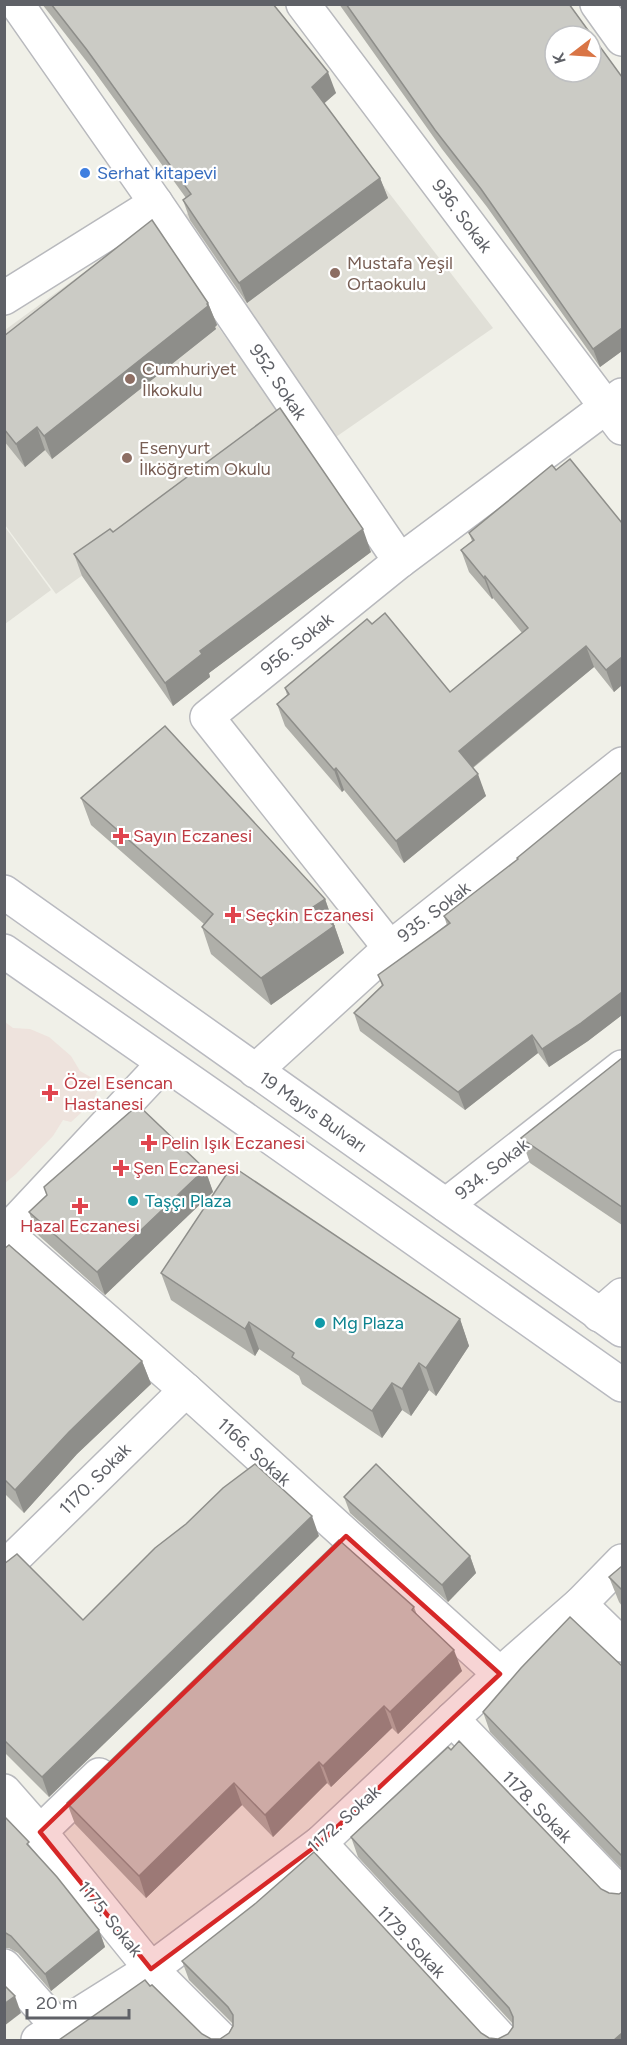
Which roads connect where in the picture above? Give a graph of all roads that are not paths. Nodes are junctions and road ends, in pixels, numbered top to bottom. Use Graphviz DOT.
graph roads {
  1 [pos="17,4"];
  2 [pos="303,4"];
  3 [pos="597,4"];
  4 [pos="622,39"];
  5 [pos="156,203"];
  6 [pos="4,298"];
  7 [pos="617,410"];
  8 [pos="400,561"];
  9 [pos="622,764"];
  10 [pos="4,892"];
  11 [pos="390,948"];
  12 [pos="4,951"];
  13 [pos="165,1063"];
  14 [pos="622,1066"];
  15 [pos="255,1071"];
  16 [pos="446,1205"];
  17 [pos="5,1234"];
  18 [pos="615,1313"];
  19 [pos="622,1385"];
  20 [pos="186,1390"];
  21 [pos="622,1562"];
  22 [pos="4,1569"];
  23 [pos="580,1604"];
  24 [pos="622,1645"];
  25 [pos="500,1674"];
  26 [pos="452,1719"];
  27 [pos="117,1758"];
  28 [pos="4,1791"];
  29 [pos="40,1832"];
  30 [pos="320,1843"];
  31 [pos="622,1895"];
  32 [pos="4,1966"];
  33 [pos="151,1970"];
  34 [pos="48,2034"];
  35 [pos="222,2040"];
  36 [pos="502,2040"];
  1 -- 5 [label="street, 952. Sokak"];
  2 -- 7 [label="street, 936. Sokak"];
  3 -- 4 [label="street"];
  5 -- 6 [label="street"];
  5 -- 8 [label="street, 952. Sokak"];
  7 -- 8 [label="street, 956. Sokak"];
  8 -- 11 [label="street, 956. Sokak"];
  9 -- 11 [label="street, 935. Sokak"];
  10 -- 15 [label="street, 19 Mayıs Bulvarı"];
  11 -- 15 [label="street, 935. Sokak"];
  12 -- 13 [label="street"];
  13 -- 17 [label="street"];
  13 -- 19 [label="street"];
  14 -- 16 [label="street, 934. Sokak"];
  15 -- 16 [label="street, 19 Mayıs Bulvarı"];
  16 -- 18 [label="street, 19 Mayıs Bulvarı"];
  17 -- 20 [label="street, 1166. Sokak"];
  20 -- 22 [label="street, 1170. Sokak"];
  20 -- 25 [label="street, 1166. Sokak"];
  21 -- 23 [label="street, 1172. Sokak"];
  23 -- 24 [label="street"];
  23 -- 25 [label="street, 1172. Sokak"];
  25 -- 26 [label="street, 1172. Sokak"];
  26 -- 30 [label="street, 1172. Sokak"];
  26 -- 31 [label="street, 1178. Sokak"];
  27 -- 29 [label="street"];
  28 -- 29 [label="street, 1175. Sokak"];
  29 -- 33 [label="street, 1175. Sokak"];
  30 -- 33 [label="street, 1172. Sokak"];
  30 -- 36 [label="street, 1179. Sokak"];
  32 -- 34 [label="street"];
  33 -- 34 [label="street, 1172. Sokak"];
  33 -- 35 [label="street, 1175. Sokak"];
}
